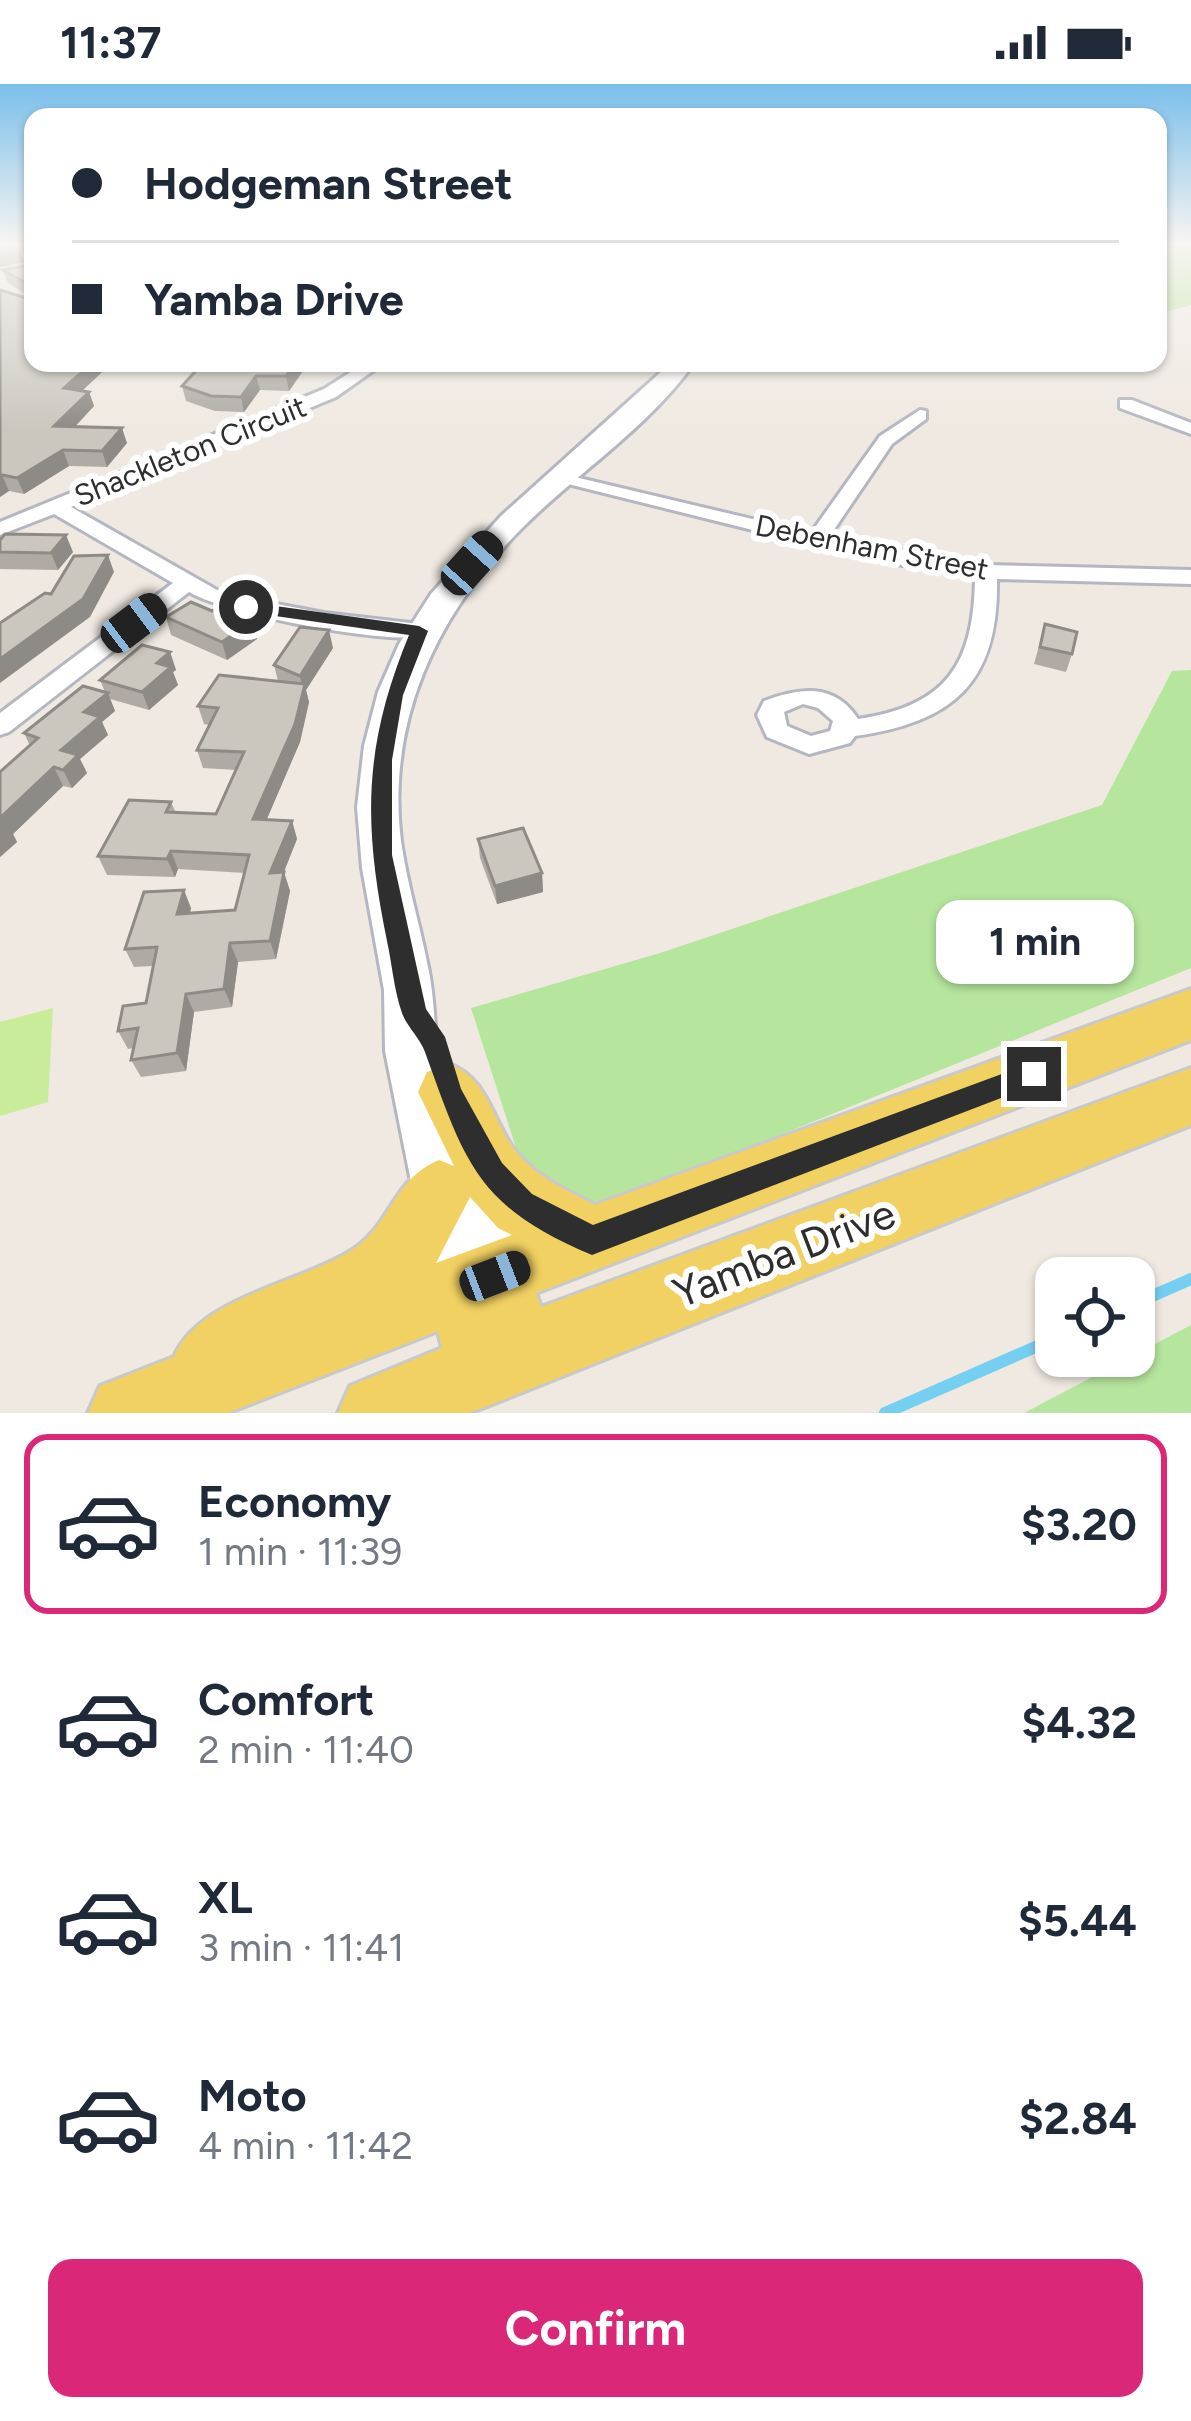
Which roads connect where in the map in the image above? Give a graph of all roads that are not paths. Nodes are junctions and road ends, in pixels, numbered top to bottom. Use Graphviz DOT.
graph roads {
  1 [pos="362,372"];
  2 [pos="672,372"];
  3 [pos="1126,404"];
  4 [pos="920,416"];
  5 [pos="1191,429"];
  6 [pos="558,479"];
  7 [pos="56,506"];
  8 [pos="0,530"];
  9 [pos="817,540"];
  10 [pos="986,572"];
  11 [pos="1191,577"];
  12 [pos="186,584"];
  13 [pos="419,631"];
  14 [pos="0,726"];
  15 [pos="845,729"];
  16 [pos="414,1012"];
  17 [pos="1191,1014"];
  18 [pos="449,1092"];
  19 [pos="1191,1096"];
  20 [pos="439,1193"];
  21 [pos="592,1240"];
  22 [pos="479,1281"];
  23 [pos="502,1362"];
  24 [pos="152,1404"];
  25 [pos="377,1413"];
  1 -- 7 [label="street, Shackleton Circuit"];
  2 -- 6 [label="main road"];
  3 -- 5 [label="street"];
  4 -- 9 [label="street"];
  6 -- 9 [label="street, Debenham Street"];
  6 -- 13 [label="main road"];
  7 -- 8 [label="street, Shackleton Circuit"];
  7 -- 12 [label="street"];
  9 -- 10 [label="street, Debenham Street"];
  10 -- 11 [label="street, Debenham Street"];
  10 -- 15 [label="street"];
  12 -- 13 [label="street"];
  12 -- 14 [label="street"];
  13 -- 16 [label="main road"];
  16 -- 18 [label="main road"];
  16 -- 20 [label="main road"];
  17 -- 21 [label="main road, Yamba Drive"];
  18 -- 21 [label="main road"];
  18 -- 22 [label="main road"];
  19 -- 23 [label="main road, Yamba Drive"];
  20 -- 22 [label="main road"];
  20 -- 24 [label="main road"];
  21 -- 22 [label="main road, Yamba Drive"];
  22 -- 23 [label="main road"];
  22 -- 24 [label="main road, Yamba Drive"];
  23 -- 25 [label="main road, Yamba Drive"];
}
